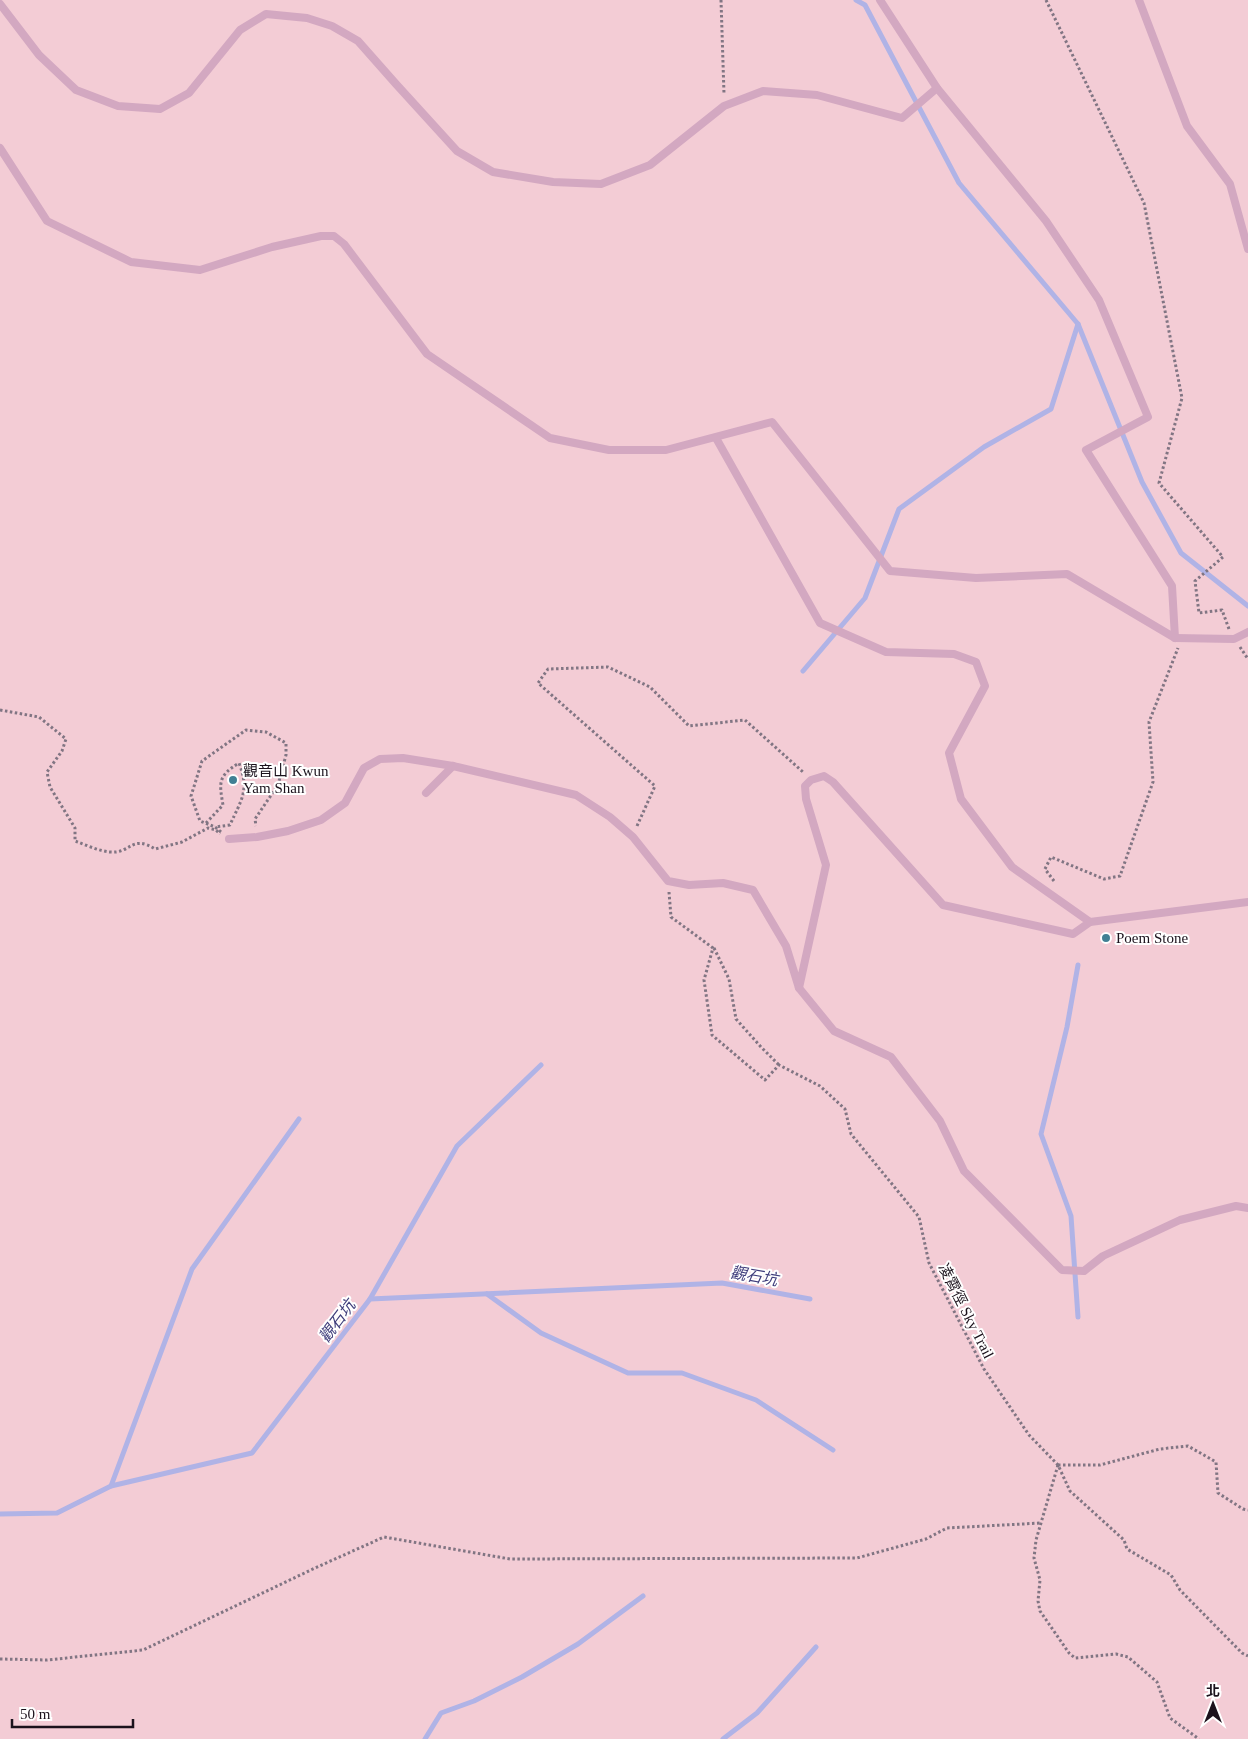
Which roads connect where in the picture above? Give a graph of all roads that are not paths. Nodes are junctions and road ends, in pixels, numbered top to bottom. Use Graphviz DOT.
graph roads {
  1 [pos="880,0"];
  2 [pos="1139,0"];
  3 [pos="0,4"];
  4 [pos="937,88"];
  5 [pos="0,148"];
  6 [pos="1248,249"];
  7 [pos="716,438"];
  8 [pos="1248,632"];
  9 [pos="1178,638"];
  10 [pos="453,766"];
  11 [pos="426,793"];
  12 [pos="229,839"];
  13 [pos="1248,902"];
  14 [pos="1090,922"];
  15 [pos="799,988"];
  16 [pos="1248,1208"];
  1 -- 4 [label="lane"];
  2 -- 6 [label="lane"];
  3 -- 4 [label="lane"];
  4 -- 9 [label="lane"];
  5 -- 7 [label="lane"];
  7 -- 9 [label="lane"];
  7 -- 14 [label="lane"];
  8 -- 9 [label="lane"];
  10 -- 11 [label="lane"];
  10 -- 12 [label="lane"];
  10 -- 15 [label="lane"];
  13 -- 14 [label="lane"];
  14 -- 15 [label="lane"];
  15 -- 16 [label="lane"];
}
